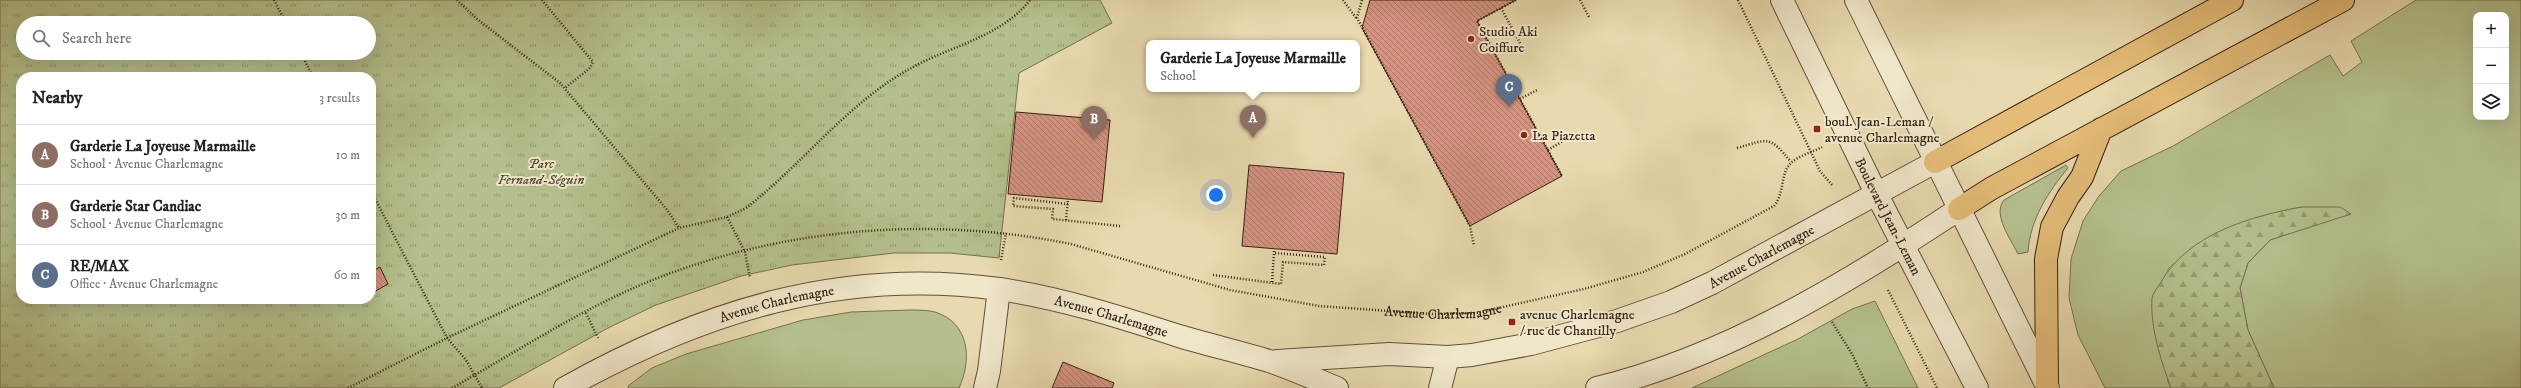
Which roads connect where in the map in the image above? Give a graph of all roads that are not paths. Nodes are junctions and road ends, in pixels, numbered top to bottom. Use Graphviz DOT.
graph roads {
  1 [pos="1782,0"];
  2 [pos="1856,0"];
  3 [pos="2232,0"];
  4 [pos="2343,0"];
  5 [pos="2101,129"];
  6 [pos="1935,162"];
  7 [pos="1876,193"];
  8 [pos="1959,209"];
  9 [pos="1904,245"];
  10 [pos="999,289"];
  11 [pos="1448,357"];
  12 [pos="1269,361"];
  13 [pos="568,387"];
  14 [pos="2048,387"];
  15 [pos="985,388"];
  16 [pos="1337,388"];
  17 [pos="1440,388"];
  18 [pos="1597,388"];
  19 [pos="1977,388"];
  1 -- 7 [label="street, Boulevard Jean-Leman"];
  2 -- 6 [label="street"];
  3 -- 6 [label="highway"];
  4 -- 5 [label="highway"];
  5 -- 8 [label="highway"];
  5 -- 14 [label="highway"];
  6 -- 7 [label="street, Avenue Charlemagne"];
  6 -- 8 [label="street"];
  7 -- 9 [label="street, Boulevard Jean-Leman"];
  7 -- 11 [label="street, Avenue Charlemagne"];
  8 -- 9 [label="street"];
  8 -- 14 [label="street"];
  9 -- 18 [label="street"];
  9 -- 19 [label="street, Boulevard Jean-Leman"];
  10 -- 12 [label="street, Avenue Charlemagne"];
  10 -- 13 [label="street, Avenue Charlemagne"];
  10 -- 15 [label="street"];
  11 -- 12 [label="street, Avenue Charlemagne"];
  11 -- 17 [label="street"];
  12 -- 16 [label="street, Avenue Charlemagne"];
}
